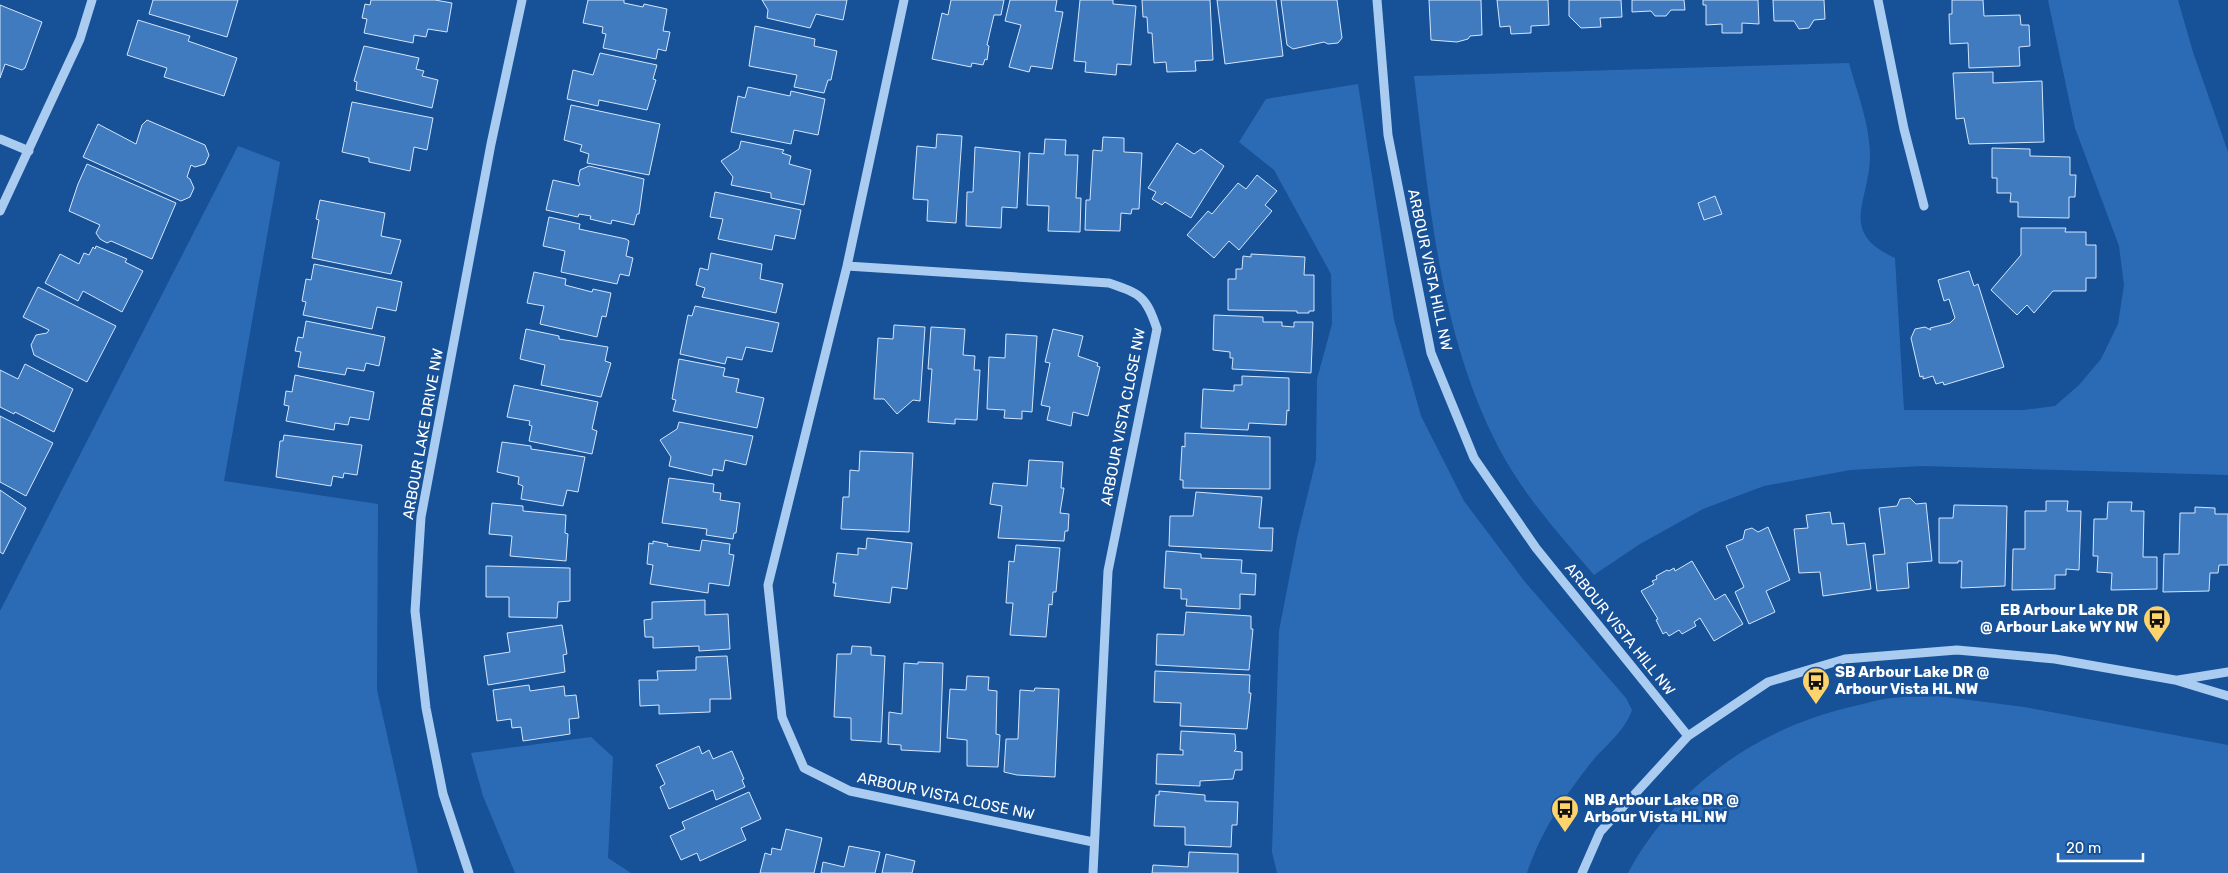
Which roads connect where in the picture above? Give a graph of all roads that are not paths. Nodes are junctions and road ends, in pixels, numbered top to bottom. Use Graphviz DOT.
graph roads {
  1 [pos="92,0"];
  2 [pos="522,0"];
  3 [pos="904,0"];
  4 [pos="1377,0"];
  5 [pos="1878,0"];
  6 [pos="0,139"];
  7 [pos="29,151"];
  8 [pos="1924,206"];
  9 [pos="0,211"];
  10 [pos="847,266"];
  11 [pos="2228,672"];
  12 [pos="2175,680"];
  13 [pos="2228,696"];
  14 [pos="1688,736"];
  15 [pos="1093,842"];
  16 [pos="469,873"];
  17 [pos="1093,873"];
  18 [pos="1582,873"];
  1 -- 7 [label="street"];
  2 -- 16 [label="street, ARBOUR LAKE DRIVE NW"];
  3 -- 10 [label="street, ARBOUR VISTA CLOSE NW"];
  4 -- 14 [label="street, ARBOUR VISTA HILL NW"];
  5 -- 8 [label="street"];
  6 -- 7 [label="street"];
  7 -- 9 [label="street"];
  10 -- 15 [label="street, ARBOUR VISTA CLOSE NW"];
  10 -- 15 [label="street, ARBOUR VISTA CLOSE NW"];
  11 -- 12 [label="street"];
  12 -- 13 [label="street"];
  12 -- 14 [label="street"];
  14 -- 18 [label="street"];
  15 -- 17 [label="street, ARBOUR VISTA CLOSE NW"];
}
